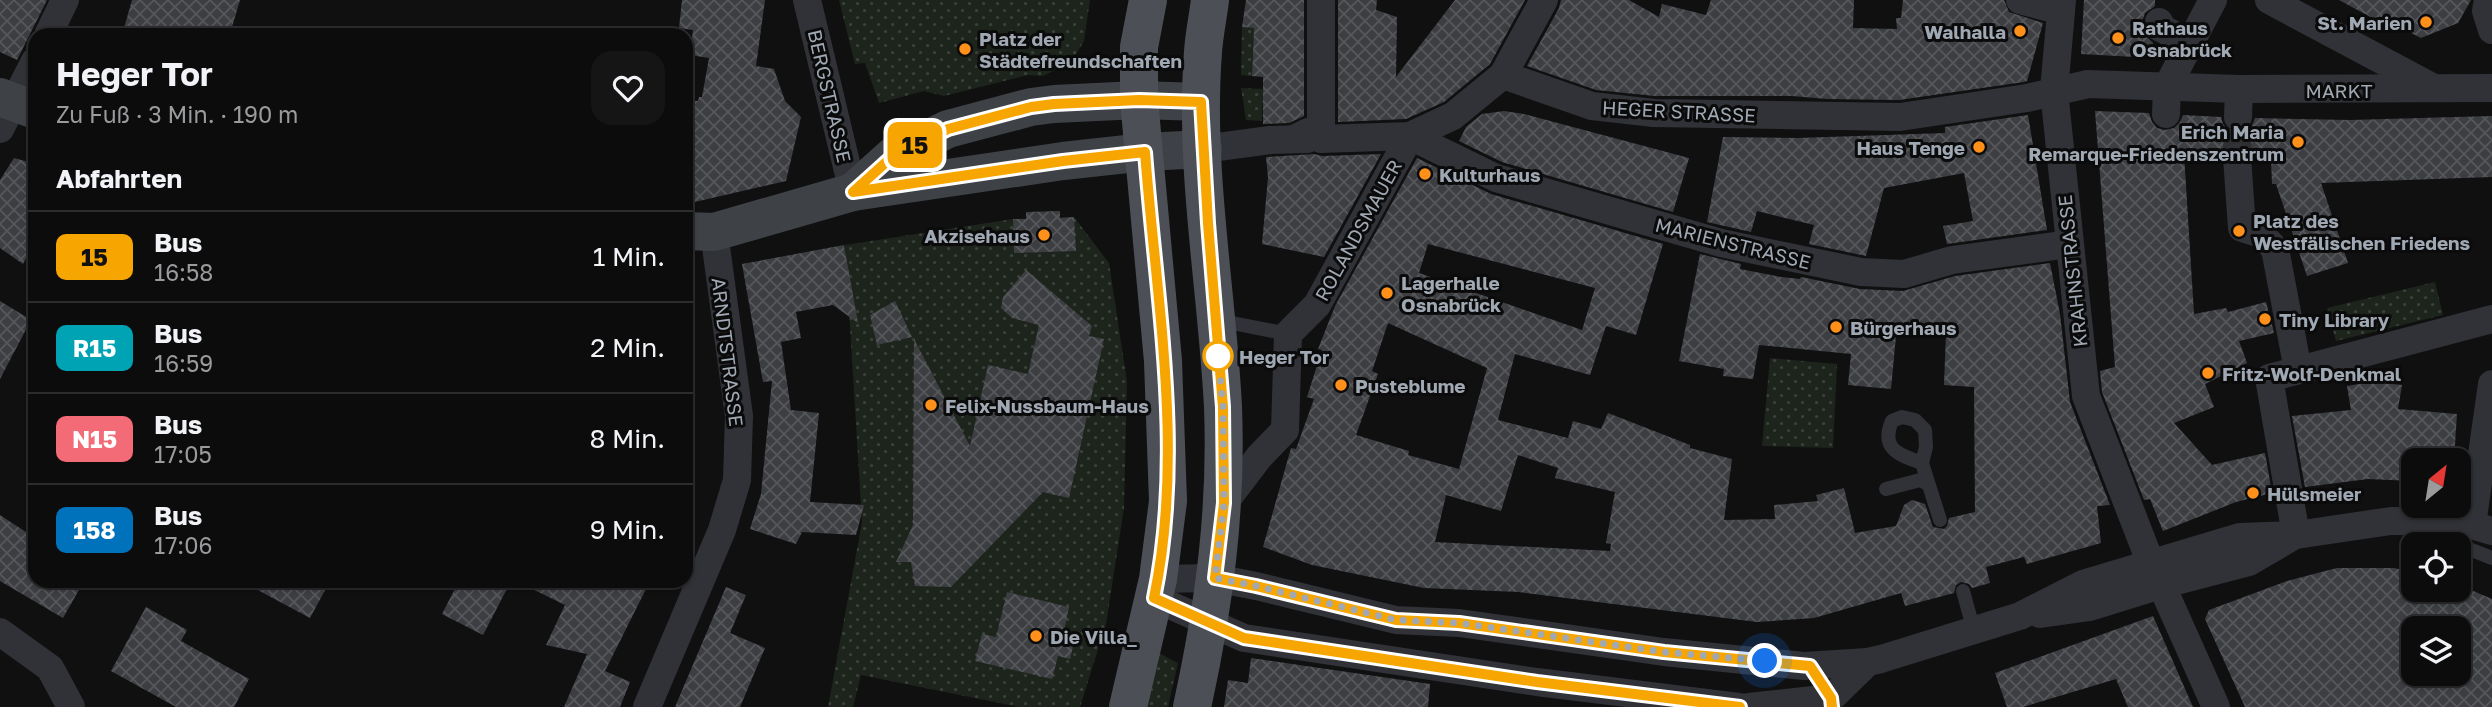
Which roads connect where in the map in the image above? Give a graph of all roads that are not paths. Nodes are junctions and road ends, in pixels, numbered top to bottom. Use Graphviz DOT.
graph roads {
  1 [pos="65,0"];
  2 [pos="807,0"];
  3 [pos="1148,0"];
  4 [pos="1210,0"];
  5 [pos="1321,0"];
  6 [pos="1544,0"];
  7 [pos="2020,0"];
  8 [pos="2213,0"];
  9 [pos="2269,0"];
  10 [pos="2488,0"];
  11 [pos="2061,5"];
  12 [pos="2160,22"];
  13 [pos="51,28"];
  14 [pos="2492,30"];
  15 [pos="2190,43"];
  16 [pos="1503,75"];
  17 [pos="28,76"];
  18 [pos="2492,88"];
  19 [pos="2239,89"];
  20 [pos="2438,90"];
  21 [pos="2054,91"];
  22 [pos="1139,100"];
  23 [pos="2166,100"];
  24 [pos="1201,102"];
  25 [pos="12,110"];
  26 [pos="2238,117"];
  27 [pos="1307,136"];
  28 [pos="1410,136"];
  29 [pos="1203,149"];
  30 [pos="1145,152"];
  31 [pos="2237,157"];
  32 [pos="853,192"];
  33 [pos="700,232"];
  34 [pos="2069,244"];
  35 [pos="2492,319"];
  36 [pos="1216,320"];
  37 [pos="1288,334"];
  38 [pos="2298,370"];
  39 [pos="2492,384"];
  40 [pos="1922,463"];
  41 [pos="1928,484"];
  42 [pos="1885,489"];
  43 [pos="1224,503"];
  44 [pos="1940,520"];
  45 [pos="2431,522"];
  46 [pos="2482,528"];
  47 [pos="2296,535"];
  48 [pos="2492,558"];
  49 [pos="2156,573"];
  50 [pos="1215,578"];
  51 [pos="1156,588"];
  52 [pos="1963,591"];
  53 [pos="1209,623"];
  54 [pos="1974,631"];
  55 [pos="0,632"];
  56 [pos="1868,662"];
  57 [pos="1807,666"];
  58 [pos="1832,702"];
  59 [pos="1785,706"];
  60 [pos="71,707"];
  61 [pos="647,707"];
  62 [pos="1128,707"];
  63 [pos="1192,707"];
  64 [pos="1739,707"];
  65 [pos="1749,707"];
  66 [pos="2216,707"];
  1 -- 13 [label="street"];
  2 -- 32 [label="street, BERGSTRASSE"];
  3 -- 22 [label="main road"];
  4 -- 24 [label="main road"];
  5 -- 27 [label="street"];
  6 -- 16 [label="street"];
  7 -- 11 [label="street"];
  8 -- 15 [label="street"];
  9 -- 20 [label="street, MARKT"];
  10 -- 14 [label="street"];
  11 -- 21 [label="street, KRAHNSTRASSE"];
  12 -- 15 [label="street"];
  15 -- 23 [label="street"];
  16 -- 21 [label="street, HEGER STRASSE"];
  16 -- 28 [label="street"];
  17 -- 25 [label="street"];
  18 -- 20 [label="street, MARKT"];
  19 -- 20 [label="street, MARKT"];
  19 -- 23 [label="street, MARKT"];
  19 -- 26 [label="street"];
  21 -- 23 [label="street, MARKT"];
  21 -- 34 [label="street, KRAHNSTRASSE"];
  22 -- 24 [label="street"];
  22 -- 30 [label="main road"];
  22 -- 32 [label="street"];
  24 -- 29 [label="main road"];
  27 -- 28 [label="street"];
  27 -- 29 [label="street"];
  28 -- 34 [label="street, MARIENSTRASSE"];
  28 -- 37 [label="street, ROLANDSMAUER"];
  29 -- 30 [label="street"];
  29 -- 36 [label="main road"];
  30 -- 32 [label="street"];
  30 -- 51 [label="main road"];
  31 -- 38 [label="street"];
  32 -- 33 [label="street"];
  33 -- 61 [label="street, ARNDTSTRASSE"];
  34 -- 49 [label="street, KRAHNSTRASSE"];
  35 -- 38 [label="street"];
  36 -- 37 [label="lane"];
  36 -- 43 [label="main road"];
  37 -- 43 [label="street"];
  38 -- 47 [label="street"];
  39 -- 46 [label="street"];
  40 -- 41 [label="lane"];
  41 -- 42 [label="lane"];
  41 -- 44 [label="lane"];
  43 -- 50 [label="main road"];
  45 -- 46 [label="street"];
  45 -- 47 [label="street"];
  45 -- 48 [label="lane"];
  47 -- 49 [label="street"];
  49 -- 54 [label="street"];
  49 -- 66 [label="street, KRAHNSTRASSE"];
  50 -- 51 [label="street"];
  50 -- 53 [label="main road"];
  50 -- 57 [label="street"];
  51 -- 53 [label="street"];
  51 -- 62 [label="main road"];
  52 -- 54 [label="lane"];
  53 -- 63 [label="main road"];
  53 -- 64 [label="street"];
  54 -- 56 [label="street"];
  55 -- 60 [label="street"];
  56 -- 57 [label="street"];
  56 -- 58 [label="street"];
  57 -- 58 [label="street"];
  57 -- 59 [label="street"];
  58 -- 59 [label="street"];
  59 -- 65 [label="street"];
}
